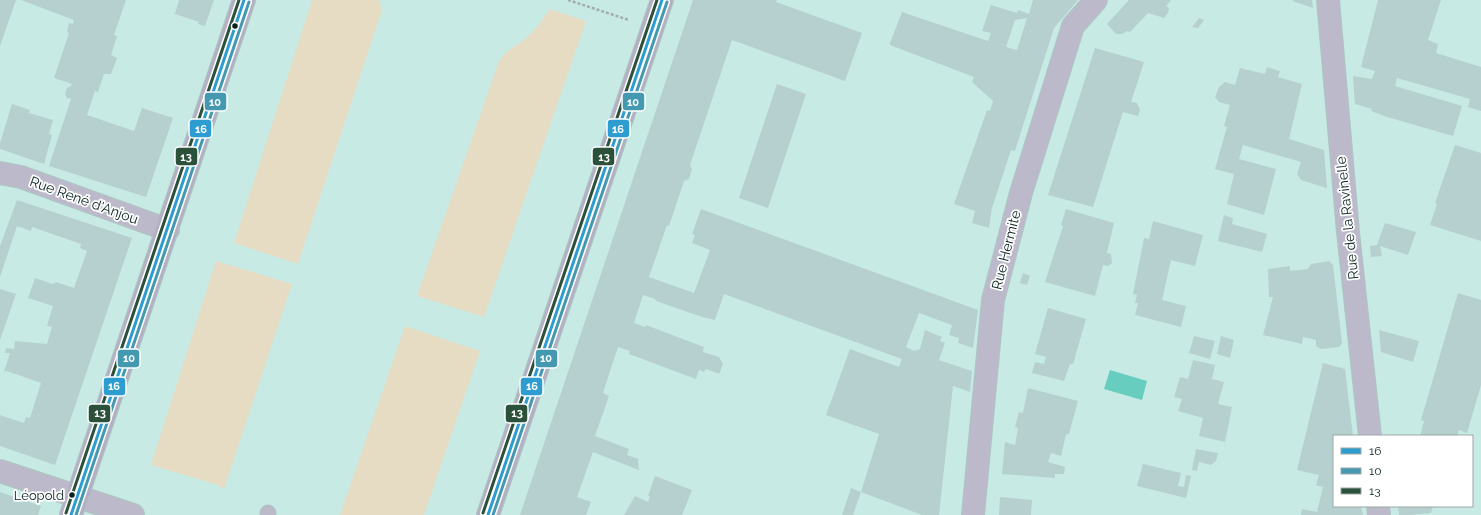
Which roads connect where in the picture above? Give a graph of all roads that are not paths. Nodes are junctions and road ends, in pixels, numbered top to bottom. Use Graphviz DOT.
graph roads {
  1 [pos="244,0"];
  2 [pos="662,0"];
  3 [pos="1096,0"];
  4 [pos="1328,0"];
  5 [pos="0,173"];
  6 [pos="168,230"];
  7 [pos="1370,435"];
  8 [pos="0,471"];
  9 [pos="75,506"];
  10 [pos="133,515"];
  11 [pos="488,515"];
  12 [pos="974,515"];
  1 -- 6 [label="street"];
  2 -- 11 [label="street"];
  3 -- 12 [label="street, Rue Hermite"];
  4 -- 7 [label="street, Rue de la Ravinelle"];
  5 -- 6 [label="street, Rue René d'Anjou"];
  6 -- 9 [label="street"];
  8 -- 9 [label="street"];
  9 -- 10 [label="street"];
}
